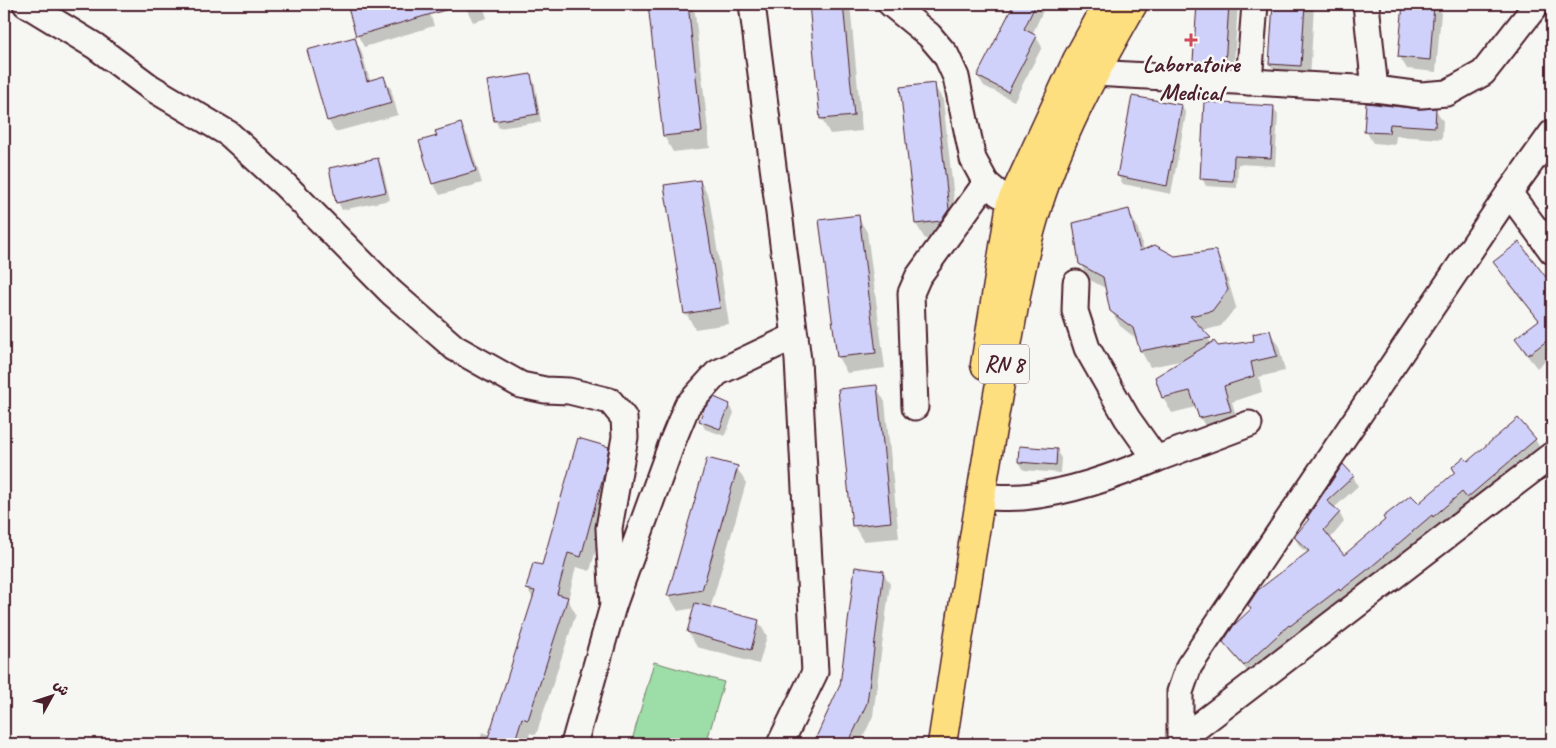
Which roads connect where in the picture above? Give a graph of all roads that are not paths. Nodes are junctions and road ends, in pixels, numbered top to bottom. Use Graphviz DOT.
graph roads {
  1 [pos="26,4"];
  2 [pos="752,4"];
  3 [pos="892,4"];
  4 [pos="1108,4"];
  5 [pos="1133,4"];
  6 [pos="1255,4"];
  7 [pos="1366,4"];
  8 [pos="1537,4"];
  9 [pos="1094,73"];
  10 [pos="1249,82"];
  11 [pos="1375,89"];
  12 [pos="1552,133"];
  13 [pos="986,183"];
  14 [pos="1509,193"];
  15 [pos="1011,203"];
  16 [pos="1552,251"];
  17 [pos="1076,283"];
  18 [pos="795,336"];
  19 [pos="915,407"];
  20 [pos="1249,424"];
  21 [pos="1552,455"];
  22 [pos="1156,459"];
  23 [pos="980,497"];
  24 [pos="612,606"];
  25 [pos="1181,742"];
  26 [pos="574,744"];
  27 [pos="780,744"];
  28 [pos="926,744"];
  29 [pos="942,744"];
  1 -- 24 [label="street"];
  2 -- 18 [label="street"];
  3 -- 13 [label="street"];
  4 -- 15 [label="highway, RN 8"];
  5 -- 9 [label="highway, RN 8"];
  6 -- 10 [label="street"];
  7 -- 11 [label="street"];
  8 -- 11 [label="street"];
  9 -- 10 [label="street"];
  9 -- 23 [label="highway, RN 8"];
  10 -- 11 [label="street"];
  12 -- 14 [label="street"];
  13 -- 15 [label="street"];
  13 -- 19 [label="street"];
  14 -- 16 [label="street"];
  14 -- 25 [label="street"];
  15 -- 28 [label="highway, RN 8"];
  17 -- 22 [label="street"];
  18 -- 24 [label="street"];
  18 -- 27 [label="street"];
  20 -- 22 [label="street"];
  21 -- 25 [label="street"];
  22 -- 23 [label="street"];
  23 -- 29 [label="highway, RN 8"];
  24 -- 26 [label="street"];
}
